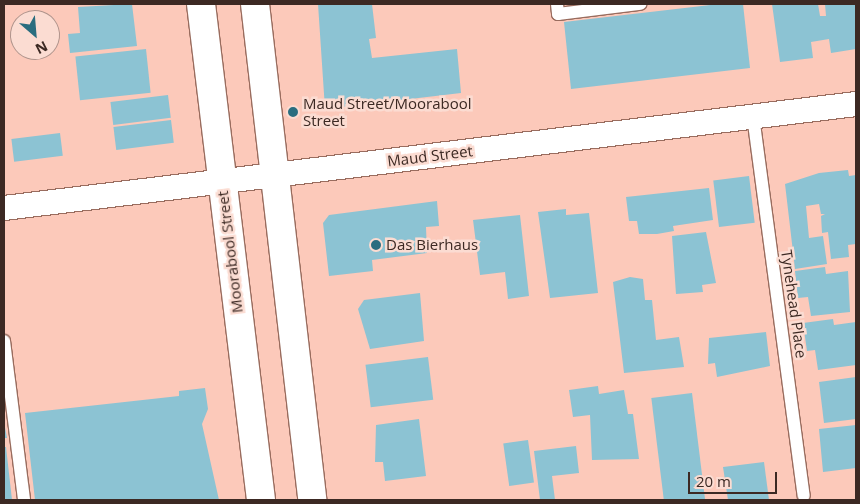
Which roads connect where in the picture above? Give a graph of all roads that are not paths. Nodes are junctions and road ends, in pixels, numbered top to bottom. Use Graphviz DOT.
graph roads {
  1 [pos="201,4"];
  2 [pos="255,4"];
  3 [pos="557,4"];
  4 [pos="640,4"];
  5 [pos="856,104"];
  6 [pos="753,116"];
  7 [pos="276,174"];
  8 [pos="222,181"];
  9 [pos="4,208"];
  10 [pos="4,341"];
  11 [pos="804,496"];
  12 [pos="24,500"];
  13 [pos="261,500"];
  14 [pos="312,500"];
  1 -- 8 [label="street, Moorabool Street"];
  2 -- 7 [label="street"];
  3 -- 4 [label="lane"];
  5 -- 6 [label="street, Maud Street"];
  6 -- 7 [label="street, Maud Street"];
  6 -- 11 [label="lane, Tynehead Place"];
  7 -- 8 [label="street, Maud Street"];
  7 -- 14 [label="street"];
  8 -- 9 [label="street, Maud Street"];
  8 -- 13 [label="street, Moorabool Street"];
  10 -- 12 [label="lane"];
}
